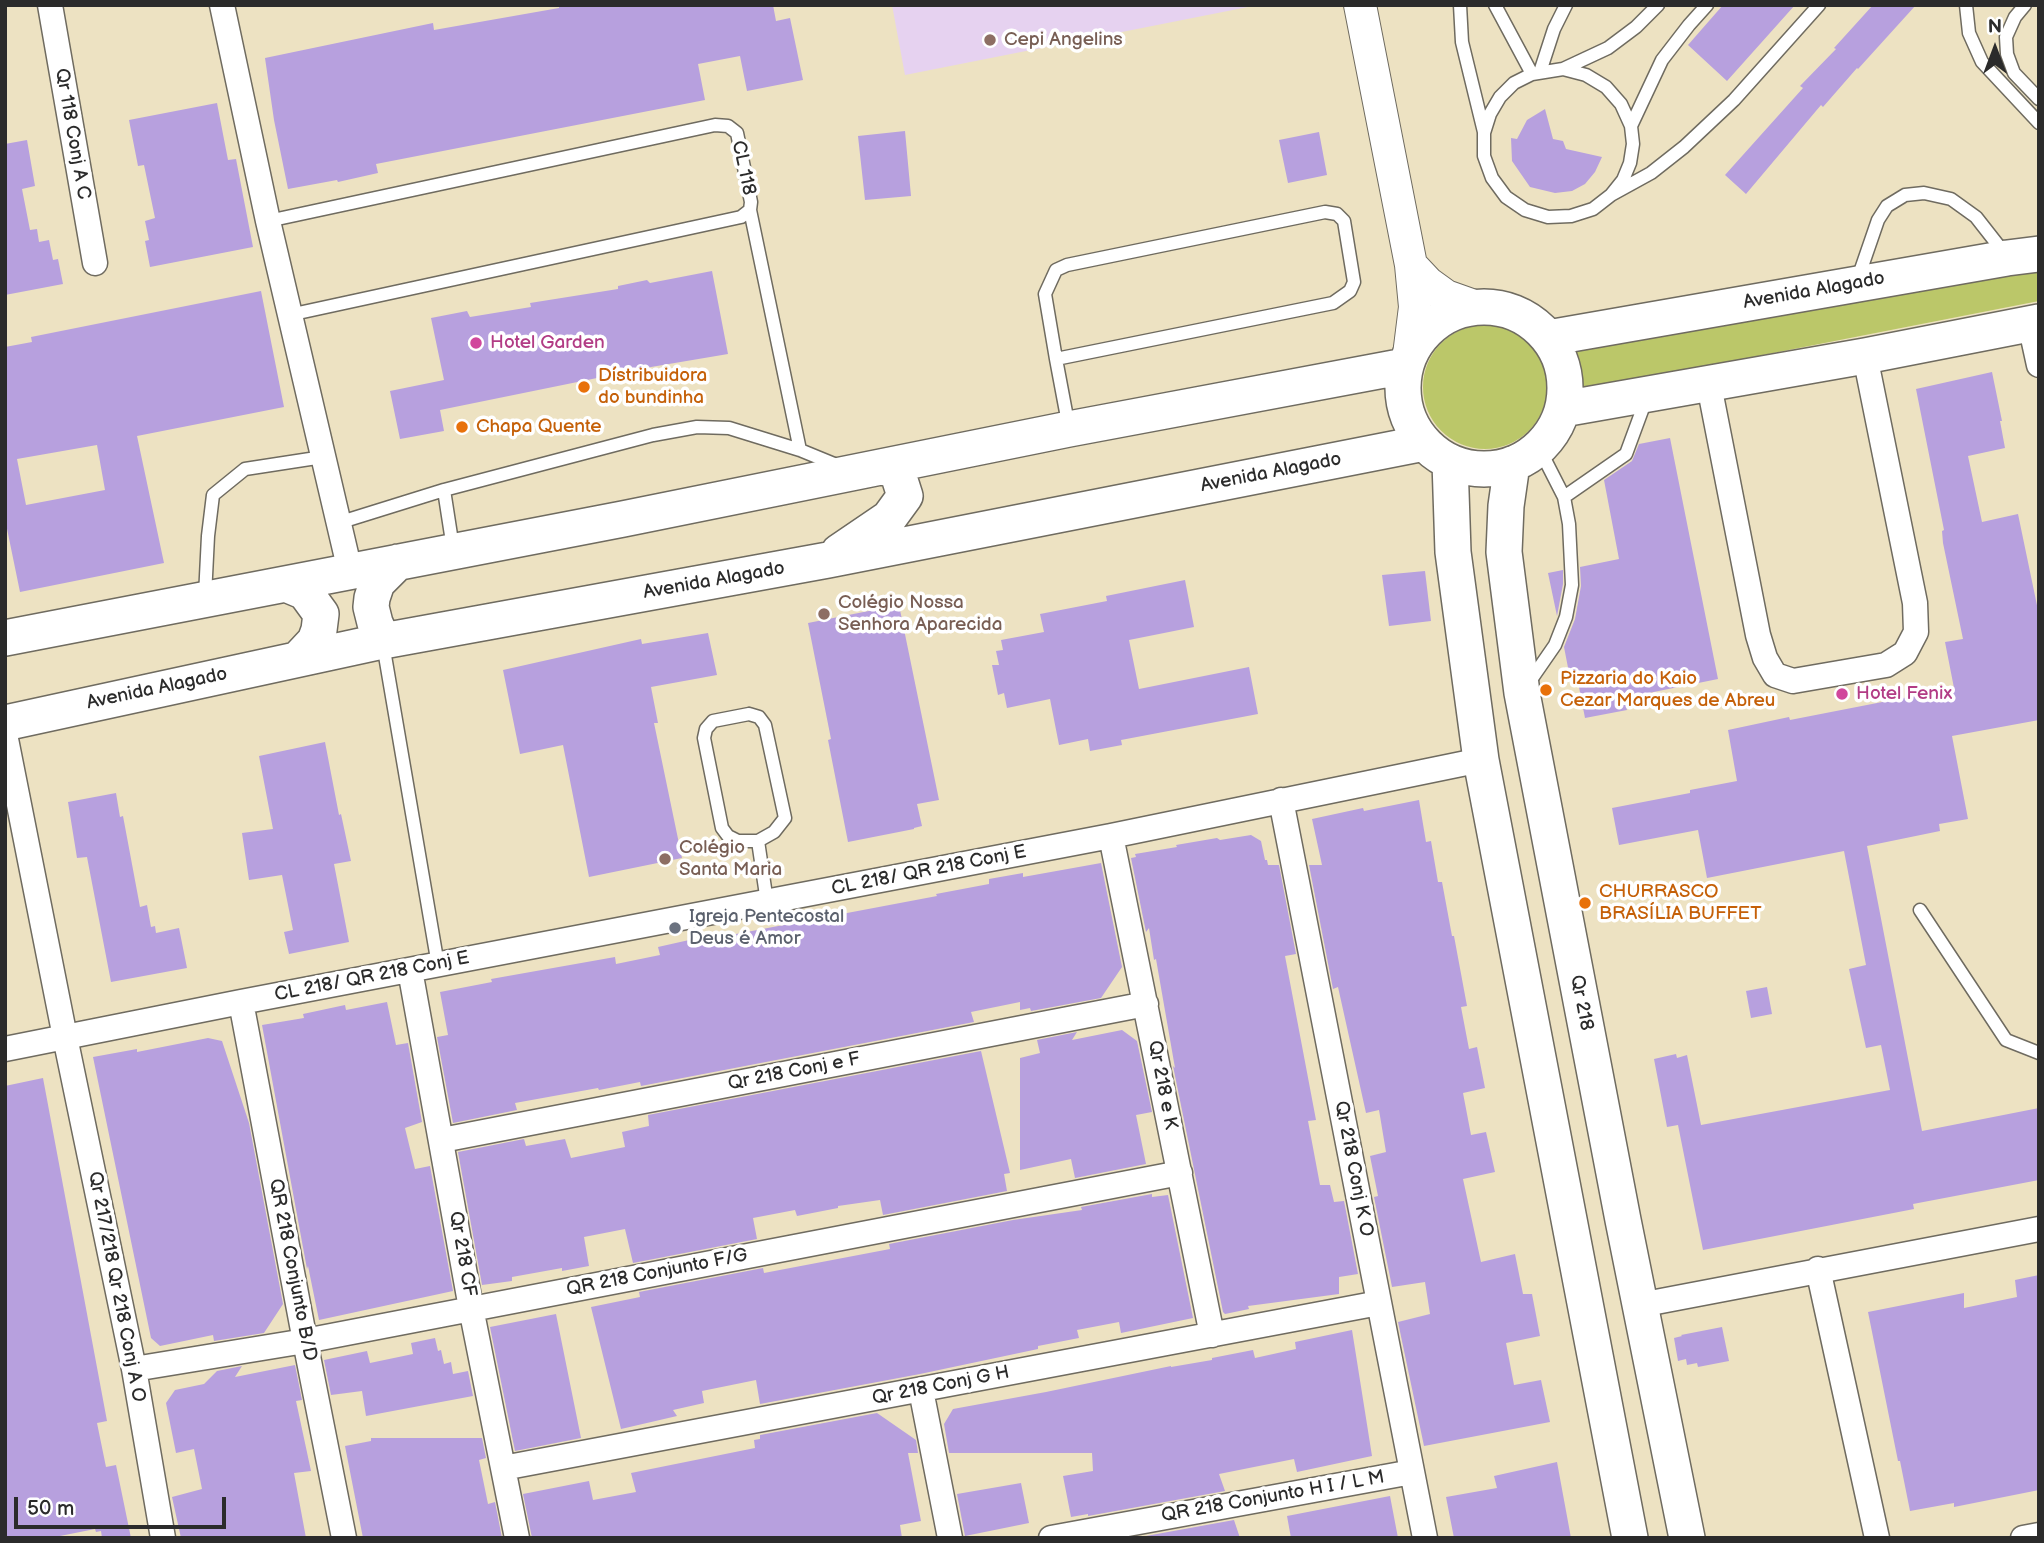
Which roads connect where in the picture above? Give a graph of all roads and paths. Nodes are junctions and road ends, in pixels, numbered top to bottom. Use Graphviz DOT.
graph roads {
  1 [pos="50,5"];
  2 [pos="222,5"];
  3 [pos="1360,5"];
  4 [pos="1460,5"];
  5 [pos="1495,5"];
  6 [pos="1566,5"];
  7 [pos="1658,5"];
  8 [pos="1707,5"];
  9 [pos="1819,5"];
  10 [pos="1966,5"];
  11 [pos="2025,5"];
  12 [pos="1563,69"];
  13 [pos="1536,73"];
  14 [pos="2039,99"];
  15 [pos="2039,123"];
  16 [pos="1630,126"];
  17 [pos="1484,133"];
  18 [pos="1612,195"];
  19 [pos="750,210"];
  20 [pos="268,221"];
  21 [pos="2023,256"];
  22 [pos="95,263"];
  23 [pos="1411,265"];
  24 [pos="1856,284"];
  25 [pos="1477,307"];
  26 [pos="289,315"];
  27 [pos="2035,323"];
  28 [pos="1548,338"];
  29 [pos="1865,356"];
  30 [pos="1056,359"];
  31 [pos="1407,361"];
  32 [pos="2039,365"];
  33 [pos="1709,385"];
  34 [pos="1648,395"];
  35 [pos="1563,409"];
  36 [pos="1069,429"];
  37 [pos="800,450"];
  38 [pos="1437,453"];
  39 [pos="1526,456"];
  40 [pos="323,457"];
  41 [pos="868,470"];
  42 [pos="444,490"];
  43 [pos="1564,497"];
  44 [pos="338,523"];
  45 [pos="454,551"];
  46 [pos="828,560"];
  47 [pos="398,562"];
  48 [pos="350,571"];
  49 [pos="286,584"];
  50 [pos="205,600"];
  51 [pos="5,638"];
  52 [pos="383,640"];
  53 [pos="300,657"];
  54 [pos="1522,693"];
  55 [pos="5,723"];
  56 [pos="5,734"];
  57 [pos="1481,760"];
  58 [pos="1281,800"];
  59 [pos="1111,836"];
  60 [pos="758,841"];
  61 [pos="767,902"];
  62 [pos="1920,910"];
  63 [pos="438,965"];
  64 [pos="410,970"];
  65 [pos="241,1002"];
  66 [pos="1146,1004"];
  67 [pos="65,1037"];
  68 [pos="5,1049"];
  69 [pos="2039,1054"];
  70 [pos="442,1140"];
  71 [pos="1180,1172"];
  72 [pos="1623,1220"];
  73 [pos="2039,1229"];
  74 [pos="1571,1230"];
  75 [pos="1818,1269"];
  76 [pos="1379,1303"];
  77 [pos="1640,1305"];
  78 [pos="471,1308"];
  79 [pos="1212,1335"];
  80 [pos="305,1341"];
  81 [pos="134,1369"];
  82 [pos="921,1390"];
  83 [pos="503,1468"];
  84 [pos="1412,1472"];
  85 [pos="2039,1535"];
  86 [pos="158,1537"];
  87 [pos="344,1538"];
  88 [pos="517,1538"];
  89 [pos="950,1538"];
  90 [pos="1051,1538"];
  91 [pos="1424,1538"];
  92 [pos="1630,1538"];
  93 [pos="1687,1538"];
  94 [pos="1877,1538"];
  95 [pos="2023,1538"];
  1 -- 22 [label="street, Qr 118 Conj A C"];
  2 -- 20 [label="street"];
  3 -- 23 [label="street"];
  4 -- 17 [label="lane"];
  5 -- 13 [label="lane"];
  6 -- 13 [label="lane"];
  7 -- 12 [label="lane"];
  8 -- 16 [label="lane"];
  9 -- 18 [label="lane"];
  10 -- 15 [label="lane"];
  11 -- 14 [label="lane"];
  12 -- 13 [label="lane"];
  12 -- 16 [label="lane"];
  13 -- 17 [label="lane"];
  16 -- 18 [label="lane"];
  17 -- 18 [label="lane"];
  19 -- 20 [label="lane, CL 118"];
  19 -- 26 [label="lane, CL 118"];
  19 -- 37 [label="lane"];
  20 -- 26 [label="street"];
  21 -- 24 [label="main road, Avenida Alagado"];
  21 -- 24 [label="lane"];
  23 -- 25 [label="street"];
  23 -- 31 [label="street"];
  24 -- 28 [label="main road, Avenida Alagado"];
  25 -- 28 [label="main road"];
  25 -- 31 [label="main road"];
  26 -- 40 [label="street"];
  27 -- 29 [label="main road"];
  27 -- 32 [label="street"];
  28 -- 35 [label="main road"];
  29 -- 33 [label="main road"];
  29 -- 33 [label="street"];
  30 -- 30 [label="lane"];
  30 -- 36 [label="lane"];
  31 -- 36 [label="main road"];
  31 -- 38 [label="main road"];
  33 -- 34 [label="main road"];
  34 -- 35 [label="main road"];
  34 -- 43 [label="lane"];
  35 -- 39 [label="main road"];
  36 -- 41 [label="main road"];
  37 -- 41 [label="lane"];
  37 -- 42 [label="lane"];
  38 -- 39 [label="main road, Avenida Alagado"];
  38 -- 46 [label="main road, Avenida Alagado"];
  38 -- 57 [label="main road"];
  39 -- 43 [label="lane"];
  39 -- 54 [label="main road, Qr 218"];
  40 -- 44 [label="street"];
  40 -- 50 [label="lane"];
  41 -- 45 [label="main road"];
  41 -- 46 [label="main road"];
  42 -- 44 [label="lane"];
  42 -- 45 [label="lane"];
  43 -- 54 [label="lane"];
  44 -- 48 [label="street"];
  45 -- 47 [label="main road"];
  46 -- 52 [label="main road, Avenida Alagado"];
  47 -- 48 [label="main road"];
  47 -- 52 [label="main road"];
  48 -- 49 [label="main road"];
  49 -- 50 [label="main road"];
  49 -- 53 [label="main road"];
  50 -- 51 [label="main road"];
  52 -- 53 [label="main road, Avenida Alagado"];
  52 -- 63 [label="lane"];
  53 -- 55 [label="main road, Avenida Alagado"];
  54 -- 72 [label="main road, Qr 218"];
  56 -- 67 [label="street, Qr 217/218 Qr 218 Conj A O"];
  57 -- 58 [label="street, CL 218/ QR 218 Conj E"];
  57 -- 74 [label="main road"];
  58 -- 59 [label="street, CL 218/ QR 218 Conj E"];
  58 -- 76 [label="street, Qr 218 Conj K O"];
  59 -- 61 [label="street, CL 218/ QR 218 Conj E"];
  59 -- 66 [label="street, Qr 218 e K"];
  60 -- 60 [label="lane"];
  60 -- 61 [label="lane"];
  61 -- 63 [label="street, CL 218/ QR 218 Conj E"];
  62 -- 69 [label="lane"];
  63 -- 64 [label="street, CL 218/ QR 218 Conj E"];
  64 -- 65 [label="street, CL 218/ QR 218 Conj E"];
  64 -- 70 [label="street, Qr 218 CF"];
  65 -- 67 [label="street, CL 218/ QR 218 Conj E"];
  65 -- 80 [label="street, QR 218 Conjunto B/D"];
  66 -- 70 [label="street, Qr 218 Conj e F"];
  66 -- 71 [label="street, Qr 218 e K"];
  67 -- 68 [label="street, CL 218/ QR 218 Conj E"];
  67 -- 81 [label="street, Qr 217/218 Qr 218 Conj A O"];
  70 -- 78 [label="street, Qr 218 CF"];
  71 -- 78 [label="street, QR 218 Conjunto F/G"];
  71 -- 79 [label="street, Qr 218 e K"];
  72 -- 74 [label="main road"];
  72 -- 77 [label="main road, Qr 218"];
  73 -- 75 [label="street"];
  74 -- 92 [label="main road"];
  75 -- 77 [label="street"];
  75 -- 94 [label="street"];
  76 -- 79 [label="street, Qr 218 Conj G H"];
  76 -- 84 [label="street, Qr 218 Conj K O"];
  77 -- 93 [label="main road, Qr 218"];
  78 -- 80 [label="street, QR 218 Conjunto F/G"];
  78 -- 83 [label="street, Qr 218 CF"];
  79 -- 82 [label="street, Qr 218 Conj G H"];
  80 -- 81 [label="street, QR 218 Conjunto F/G"];
  80 -- 87 [label="street, QR 218 Conjunto B/D"];
  81 -- 86 [label="street, Qr 217/218 Qr 218 Conj A O"];
  82 -- 83 [label="street, Qr 218 Conj G H"];
  82 -- 89 [label="street"];
  83 -- 88 [label="street, Qr 218 CF"];
  84 -- 90 [label="street, QR 218 Conjunto H I / L M"];
  84 -- 91 [label="street, Qr 218 Conj K O"];
  85 -- 95 [label="street"];
}
